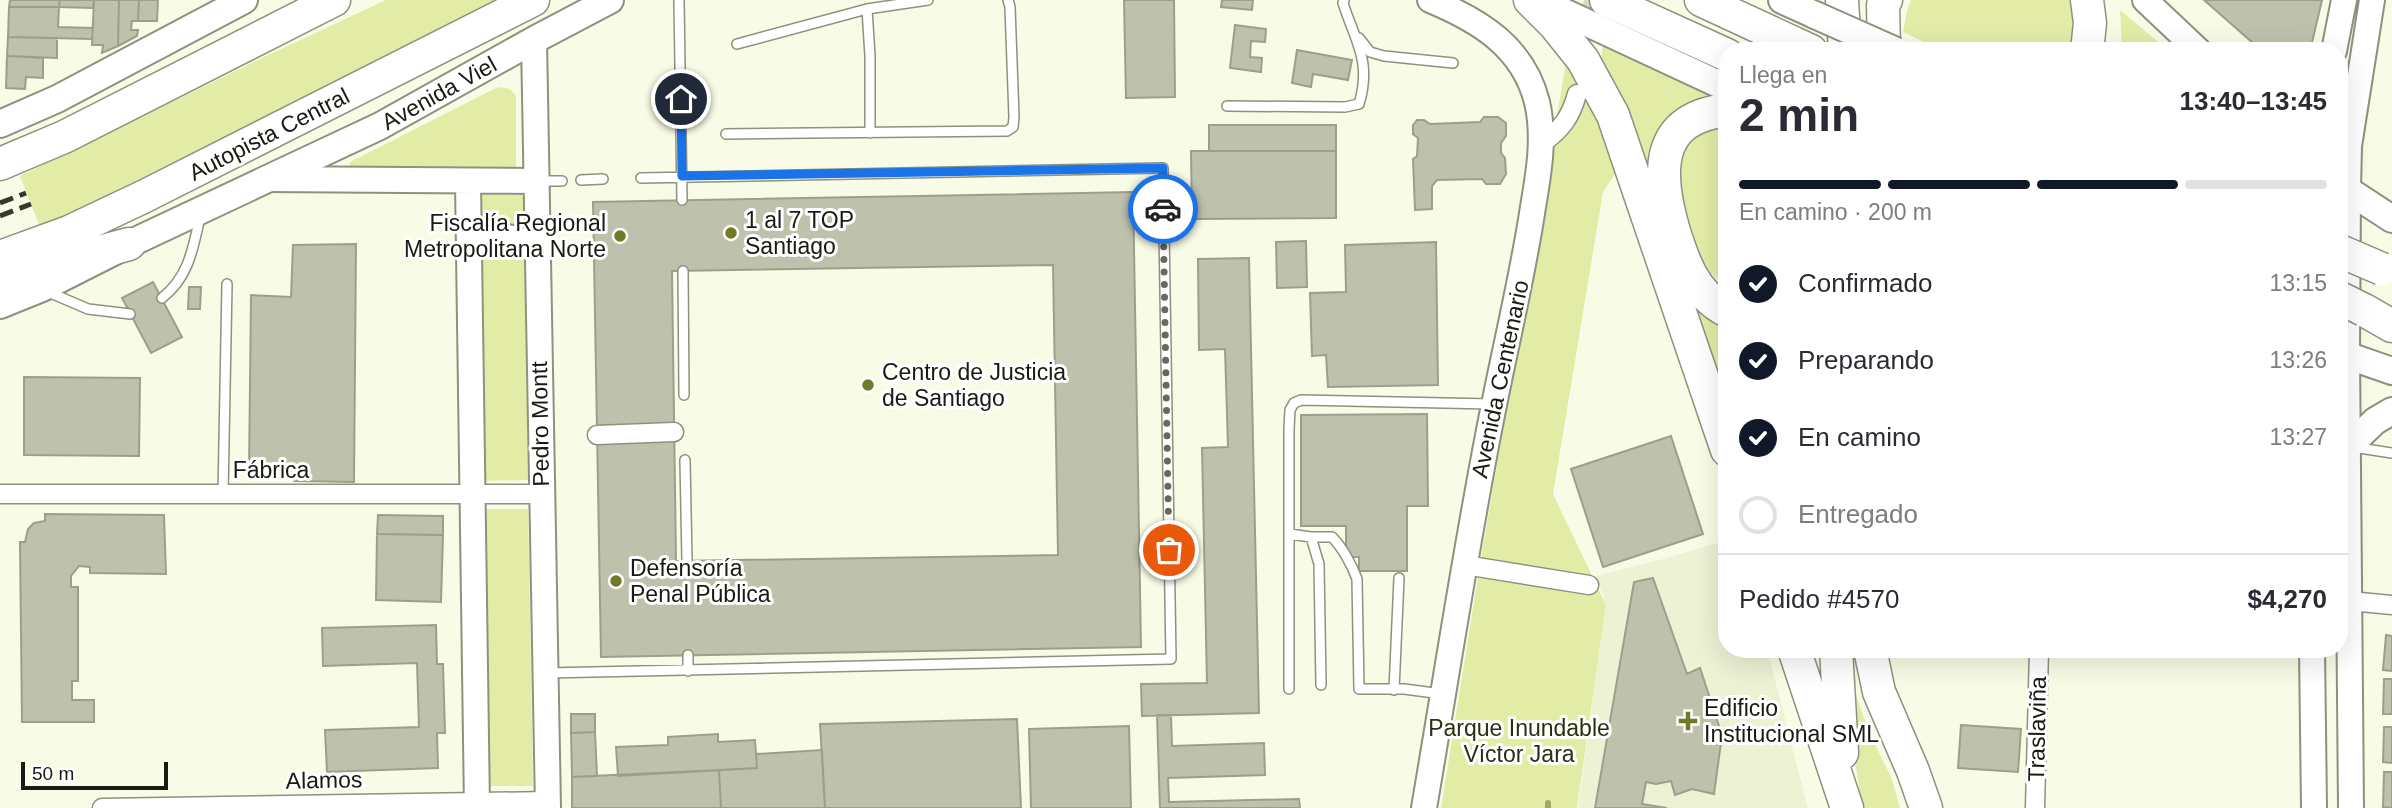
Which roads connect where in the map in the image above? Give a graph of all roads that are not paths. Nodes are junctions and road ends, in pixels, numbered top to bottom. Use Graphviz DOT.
graph roads {
  1 [pos="244,0"];
  2 [pos="334,0"];
  3 [pos="533,0"];
  4 [pos="610,0"];
  5 [pos="679,0"];
  6 [pos="928,0"];
  7 [pos="1008,0"];
  8 [pos="1344,0"];
  9 [pos="1430,0"];
  10 [pos="1530,0"];
  11 [pos="1538,0"];
  12 [pos="1606,0"];
  13 [pos="1701,0"];
  14 [pos="1782,0"];
  15 [pos="2087,0"];
  16 [pos="2145,0"];
  17 [pos="2344,0"];
  18 [pos="2372,0"];
  19 [pos="1884,2"];
  20 [pos="866,3"];
  21 [pos="1828,7"];
  22 [pos="1357,37"];
  23 [pos="534,40"];
  24 [pos="1792,42"];
  25 [pos="1842,42"];
  26 [pos="1882,42"];
  27 [pos="1884,42"];
  28 [pos="2088,42"];
  29 [pos="2189,42"];
  30 [pos="2336,42"];
  31 [pos="737,44"];
  32 [pos="1718,51"];
  33 [pos="1453,63"];
  34 [pos="1718,84"];
  35 [pos="1577,94"];
  36 [pos="1227,106"];
  37 [pos="1718,112"];
  38 [pos="0,124"];
  39 [pos="870,133"];
  40 [pos="726,134"];
  41 [pos="1541,144"];
  42 [pos="2348,154"];
  43 [pos="0,164"];
  44 [pos="682,176"];
  45 [pos="641,178"];
  46 [pos="265,179"];
  47 [pos="603,179"];
  48 [pos="581,180"];
  49 [pos="536,181"];
  50 [pos="562,181"];
  51 [pos="468,182"];
  52 [pos="2348,191"];
  53 [pos="682,200"];
  54 [pos="202,209"];
  55 [pos="2392,219"];
  56 [pos="129,244"];
  57 [pos="537,251"];
  58 [pos="469,252"];
  59 [pos="2348,255"];
  60 [pos="0,257"];
  61 [pos="683,271"];
  62 [pos="2387,272"];
  63 [pos="0,279"];
  64 [pos="227,284"];
  65 [pos="42,288"];
  66 [pos="162,298"];
  67 [pos="2352,304"];
  68 [pos="0,305"];
  69 [pos="1718,305"];
  70 [pos="130,314"];
  71 [pos="2392,326"];
  72 [pos="2348,356"];
  73 [pos="2392,371"];
  74 [pos="684,395"];
  75 [pos="1494,404"];
  76 [pos="2392,411"];
  77 [pos="1718,423"];
  78 [pos="674,432"];
  79 [pos="597,435"];
  80 [pos="2348,447"];
  81 [pos="2392,453"];
  82 [pos="685,460"];
  83 [pos="0,494"];
  84 [pos="223,494"];
  85 [pos="473,494"];
  86 [pos="541,494"];
  87 [pos="1290,534"];
  88 [pos="1311,537"];
  89 [pos="687,561"];
  90 [pos="1465,565"];
  91 [pos="1399,578"];
  92 [pos="1589,585"];
  93 [pos="2350,601"];
  94 [pos="2392,605"];
  95 [pos="2350,654"];
  96 [pos="688,656"];
  97 [pos="1797,658"];
  98 [pos="1836,658"];
  99 [pos="1872,658"];
  100 [pos="2039,658"];
  101 [pos="2312,658"];
  102 [pos="688,671"];
  103 [pos="546,673"];
  104 [pos="1321,685"];
  105 [pos="1289,689"];
  106 [pos="1394,690"];
  107 [pos="1443,694"];
  108 [pos="548,804"];
  109 [pos="477,805"];
  110 [pos="102,808"];
  111 [pos="1424,808"];
  112 [pos="1849,808"];
  113 [pos="1926,808"];
  114 [pos="2035,808"];
  115 [pos="2314,808"];
  116 [pos="2351,808"];
  1 -- 38 [label="main road"];
  2 -- 43 [label="highway"];
  3 -- 60 [label="highway, Autopista Central"];
  4 -- 23 [label="main road, Avenida Viel"];
  5 -- 44 [label="lane"];
  6 -- 20 [label="lane"];
  7 -- 39 [label="lane"];
  8 -- 22 [label="lane"];
  9 -- 41 [label="street, Avenida Centenario"];
  10 -- 77 [label="highway"];
  11 -- 34 [label="main road"];
  12 -- 32 [label="highway"];
  13 -- 24 [label="highway"];
  14 -- 21 [label="main road"];
  15 -- 28 [label="highway"];
  16 -- 29 [label="street"];
  17 -- 30 [label="street"];
  18 -- 42 [label="street"];
  19 -- 27 [label="highway"];
  20 -- 31 [label="lane"];
  20 -- 39 [label="lane"];
  21 -- 25 [label="highway"];
  21 -- 26 [label="main road, bridge"];
  22 -- 33 [label="lane"];
  22 -- 36 [label="lane"];
  23 -- 46 [label="main road, Avenida Viel"];
  23 -- 49 [label="street, Pedro Montt"];
  35 -- 41 [label="street"];
  37 -- 69 [label="highway"];
  39 -- 40 [label="lane"];
  41 -- 75 [label="street, Avenida Centenario"];
  44 -- 45 [label="lane"];
  44 -- 53 [label="lane"];
  44 -- 102 [label="lane"];
  46 -- 51 [label="street, Avenida Viel"];
  46 -- 54 [label="main road, Avenida Viel"];
  47 -- 48 [label="lane"];
  49 -- 50 [label="lane"];
  49 -- 51 [label="street, Avenida Viel"];
  49 -- 57 [label="street, Pedro Montt"];
  51 -- 58 [label="street"];
  52 -- 55 [label="main road"];
  54 -- 56 [label="main road, Avenida Viel"];
  54 -- 66 [label="lane"];
  56 -- 63 [label="highway"];
  56 -- 65 [label="main road, Avenida Viel"];
  57 -- 58 [label="street"];
  57 -- 86 [label="street, Pedro Montt"];
  58 -- 85 [label="street"];
  59 -- 62 [label="highway, bridge"];
  61 -- 74 [label="lane"];
  64 -- 84 [label="lane"];
  65 -- 68 [label="main road, Avenida Viel"];
  65 -- 70 [label="lane"];
  67 -- 71 [label="highway"];
  72 -- 73 [label="main road"];
  75 -- 87 [label="lane"];
  75 -- 90 [label="street, Avenida Centenario"];
  76 -- 80 [label="main road"];
  78 -- 79 [label="street"];
  80 -- 81 [label="lane"];
  80 -- 93 [label="street"];
  82 -- 89 [label="lane"];
  83 -- 84 [label="street, Fábrica"];
  84 -- 85 [label="street, Fábrica"];
  85 -- 86 [label="street, Fábrica"];
  85 -- 109 [label="street"];
  86 -- 103 [label="street, Pedro Montt"];
  87 -- 88 [label="lane"];
  87 -- 105 [label="lane"];
  88 -- 104 [label="lane"];
  88 -- 106 [label="lane"];
  90 -- 92 [label="street"];
  90 -- 107 [label="street, Avenida Centenario"];
  91 -- 106 [label="lane"];
  93 -- 94 [label="street"];
  93 -- 95 [label="street"];
  95 -- 116 [label="street"];
  96 -- 102 [label="lane"];
  97 -- 112 [label="highway"];
  98 -- 112 [label="highway"];
  99 -- 113 [label="highway"];
  100 -- 114 [label="street, Traslaviña"];
  101 -- 115 [label="street"];
  102 -- 103 [label="lane"];
  103 -- 108 [label="street, Pedro Montt"];
  106 -- 107 [label="lane"];
  107 -- 111 [label="street, Avenida Centenario"];
  108 -- 109 [label="street, Alamos"];
  109 -- 110 [label="street, Alamos"];
}
